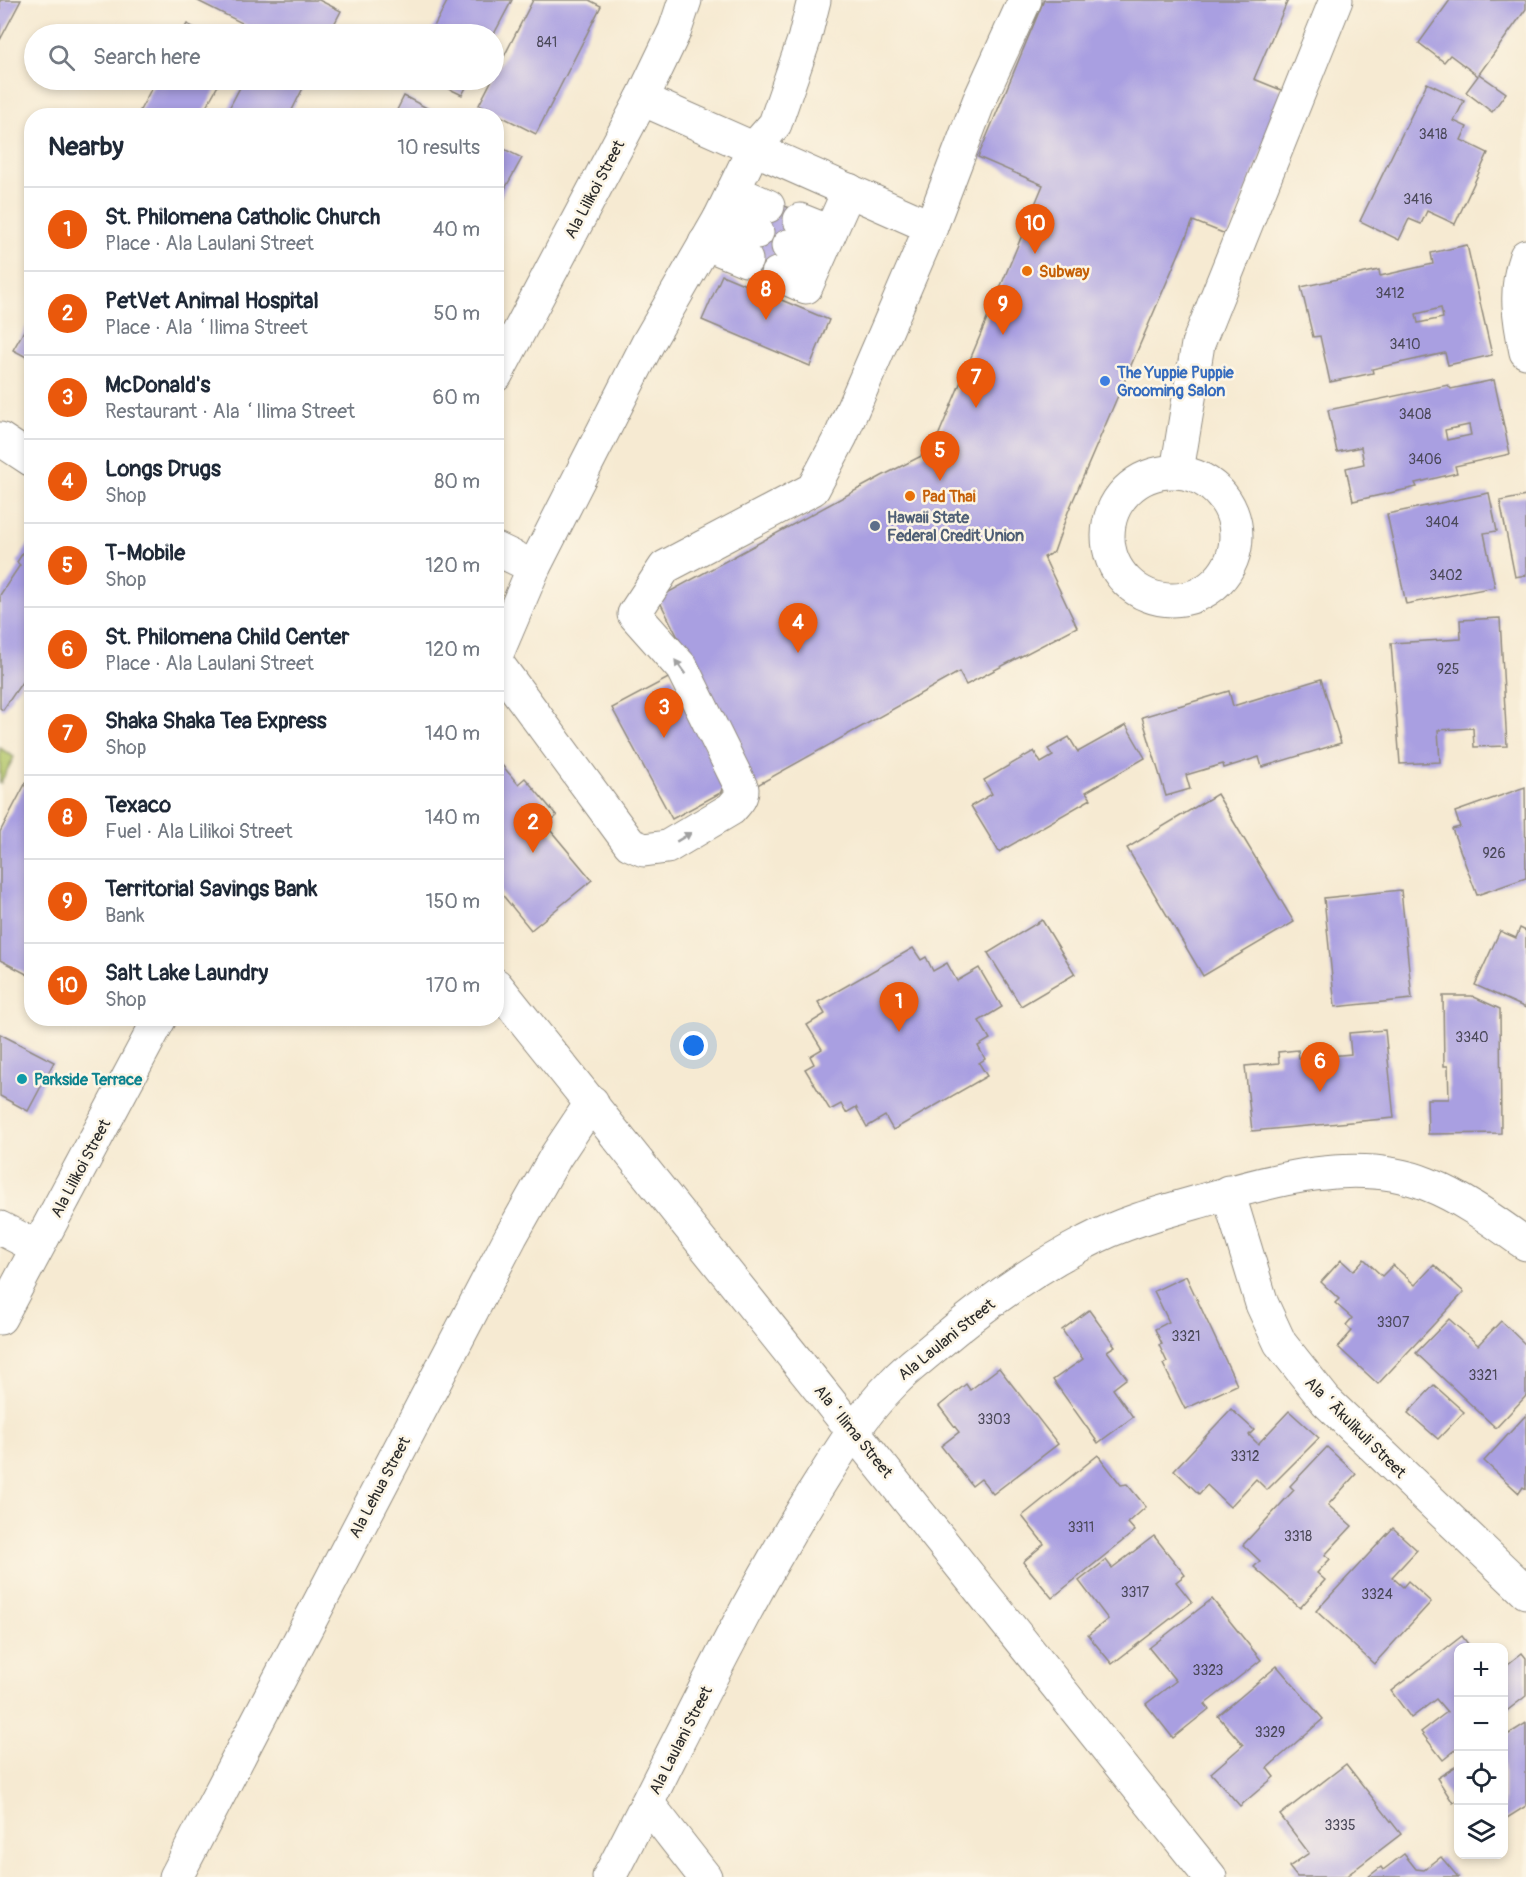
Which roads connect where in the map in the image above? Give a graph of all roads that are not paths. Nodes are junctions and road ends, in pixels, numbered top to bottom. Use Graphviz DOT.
graph roads {
  1 [pos="685,0"];
  2 [pos="814,0"];
  3 [pos="1025,0"];
  4 [pos="1336,0"];
  5 [pos="642,99"];
  6 [pos="754,148"];
  7 [pos="849,190"];
  8 [pos="719,217"];
  9 [pos="931,226"];
  10 [pos="824,245"];
  11 [pos="1526,256"];
  12 [pos="1526,352"];
  13 [pos="504,360"];
  14 [pos="0,439"];
  15 [pos="24,455"];
  16 [pos="1177,471"];
  17 [pos="504,553"];
  18 [pos="534,567"];
  19 [pos="504,637"];
  20 [pos="504,673"];
  21 [pos="504,995"];
  22 [pos="156,1026"];
  23 [pos="591,1102"];
  24 [pos="1228,1192"];
  25 [pos="0,1228"];
  26 [pos="1526,1244"];
  27 [pos="37,1247"];
  28 [pos="0,1318"];
  29 [pos="854,1430"];
  30 [pos="1526,1592"];
  31 [pos="648,1804"];
  32 [pos="176,1877"];
  33 [pos="609,1877"];
  34 [pos="705,1877"];
  35 [pos="1210,1877"];
  1 -- 5 [label="street, Ala Lilikoi Street"];
  2 -- 6 [label="street"];
  3 -- 9 [label="street"];
  4 -- 16 [label="street"];
  5 -- 6 [label="street"];
  5 -- 13 [label="street, Ala Lilikoi Street"];
  6 -- 7 [label="street"];
  6 -- 8 [label="street"];
  7 -- 9 [label="street"];
  7 -- 10 [label="street"];
  8 -- 8 [label="street"];
  8 -- 18 [label="street"];
  20 -- 9 [label="street, one-way"];
  10 -- 10 [label="street"];
  11 -- 12 [label="street"];
  14 -- 15 [label="street"];
  17 -- 18 [label="street"];
  18 -- 19 [label="street"];
  21 -- 23 [label="street, Ala ʻIlima Street"];
  22 -- 27 [label="street, Ala Lilikoi Street"];
  23 -- 29 [label="street, Ala ʻIlima Street"];
  23 -- 32 [label="street, Ala Lehua Street"];
  24 -- 26 [label="street, Ala Laulani Street"];
  24 -- 29 [label="street, Ala Laulani Street"];
  24 -- 30 [label="street, Ala ʻĀkulikuli Street"];
  25 -- 27 [label="street"];
  27 -- 28 [label="street, Ala Lilikoi Street"];
  29 -- 31 [label="street, Ala Laulani Street"];
  29 -- 35 [label="street, Ala ʻIlima Street"];
  31 -- 33 [label="street, Ala Laulani Street"];
  31 -- 34 [label="street"];
}
